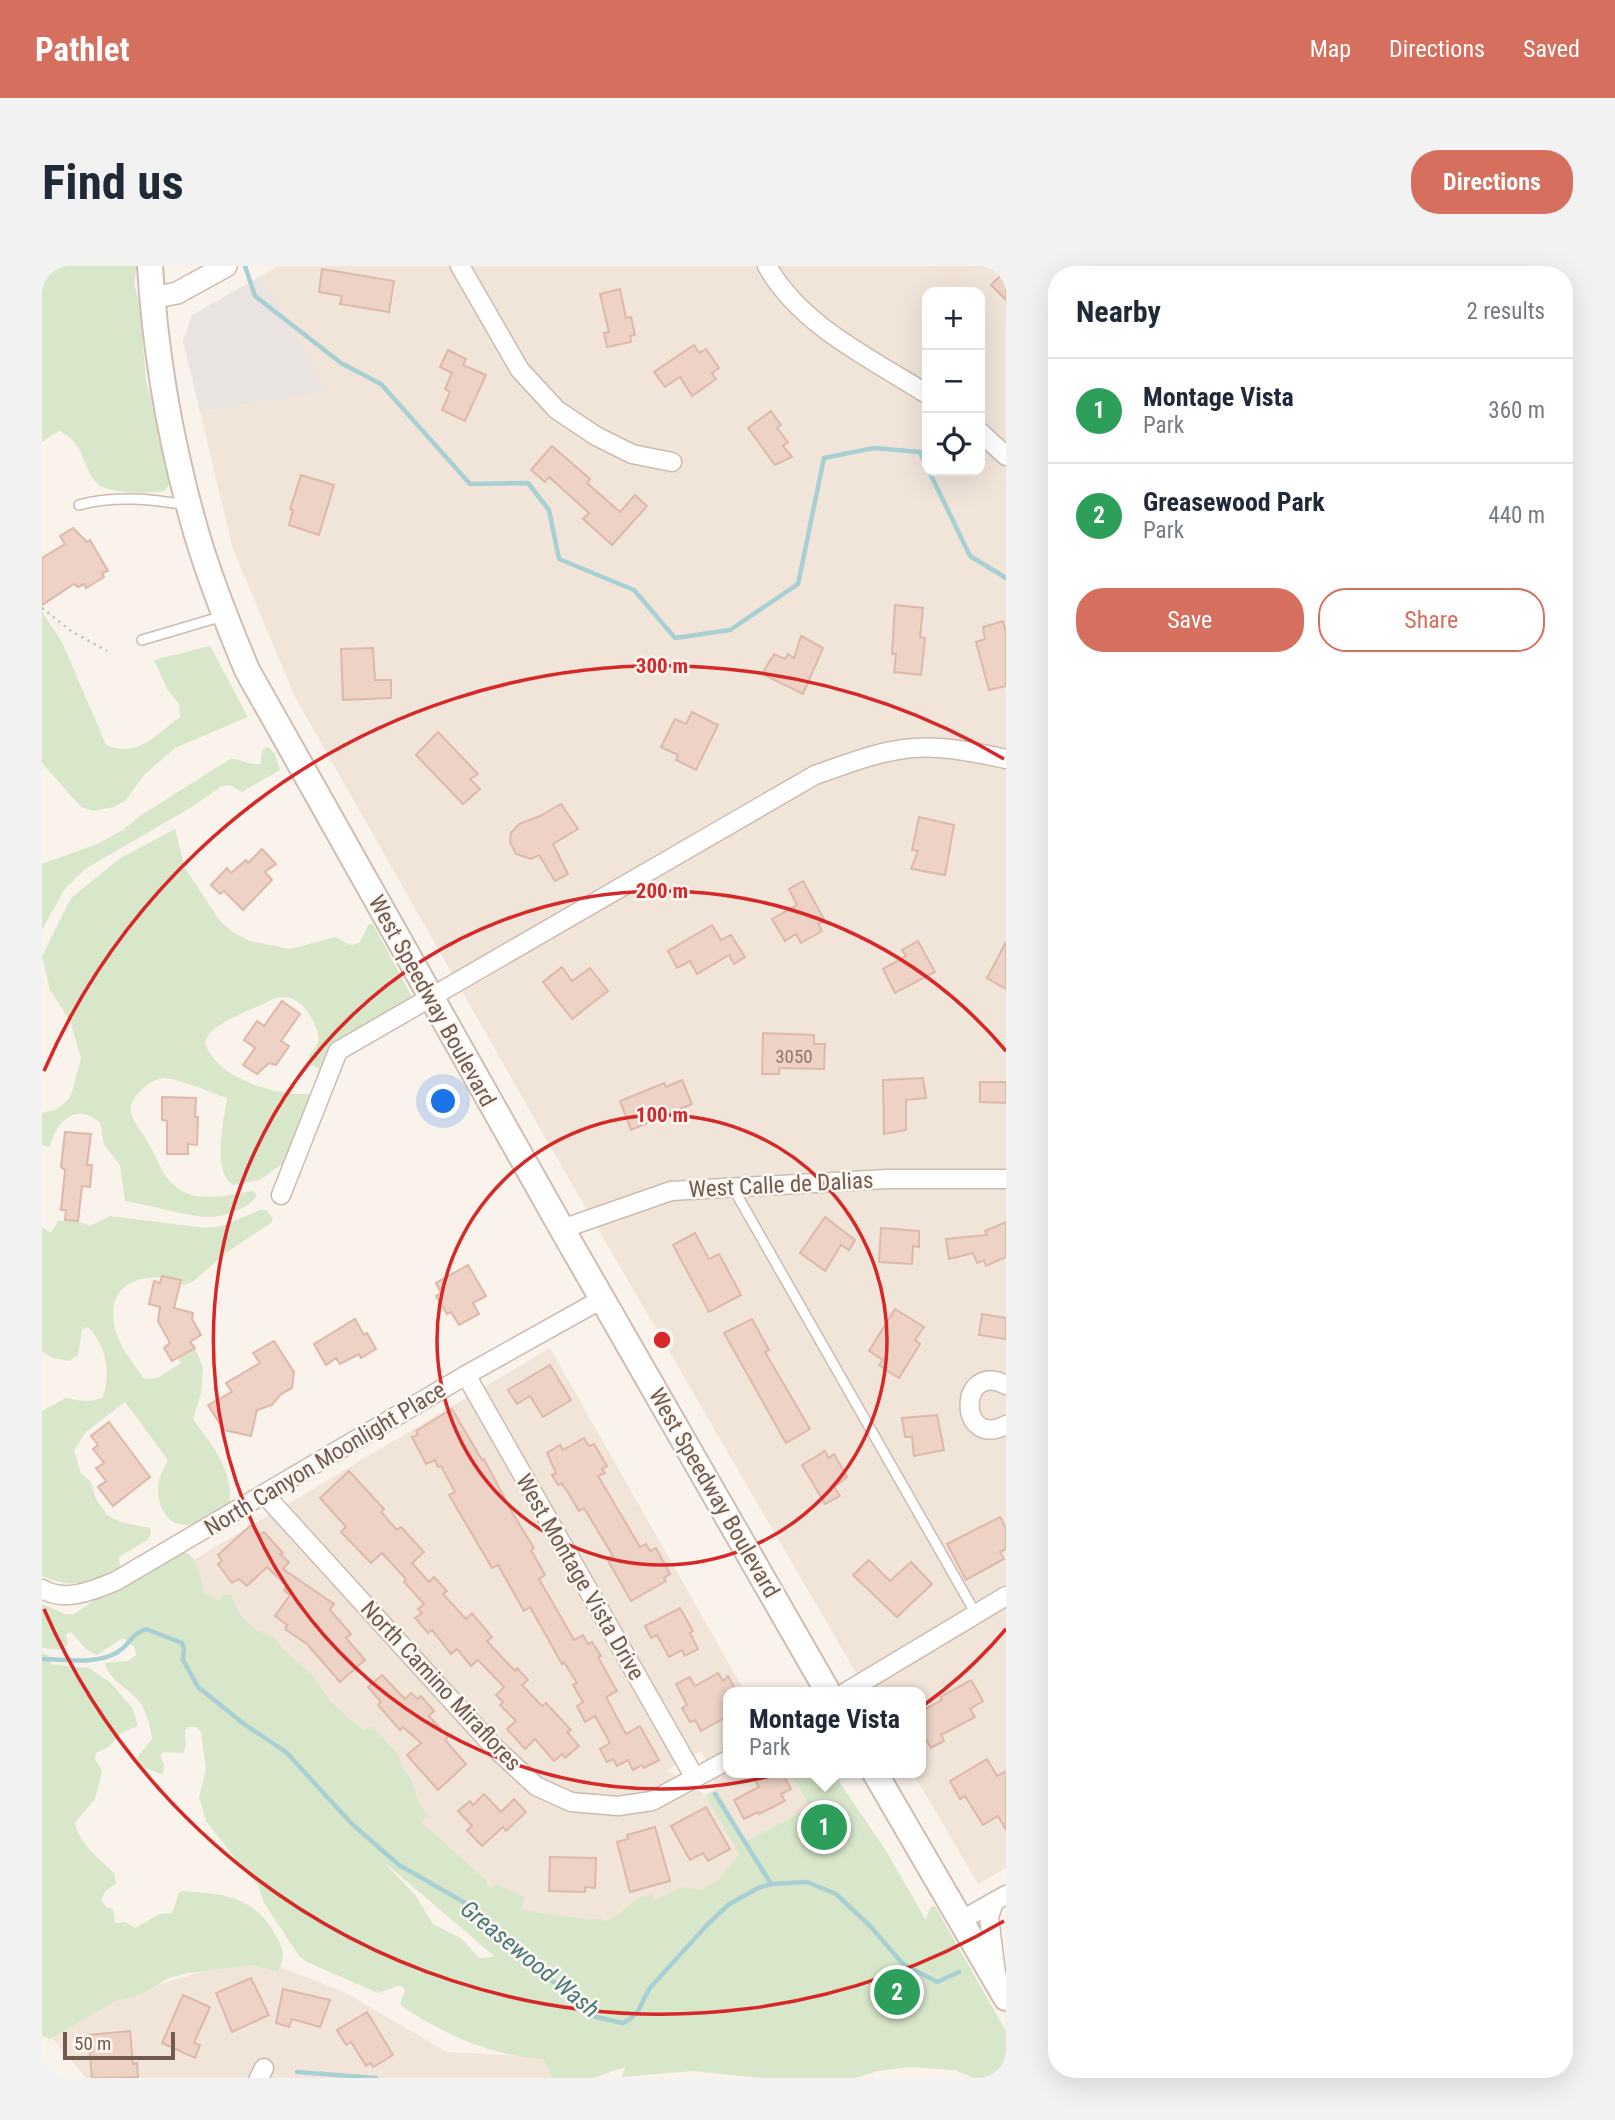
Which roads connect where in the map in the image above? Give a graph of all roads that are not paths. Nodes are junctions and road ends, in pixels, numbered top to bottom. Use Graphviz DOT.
graph roads {
  1 [pos="150,266"];
  2 [pos="226,266"];
  3 [pos="460,266"];
  4 [pos="767,266"];
  5 [pos="152,298"];
  6 [pos="922,391"];
  7 [pos="985,437"];
  8 [pos="1006,456"];
  9 [pos="672,462"];
  10 [pos="79,505"];
  11 [pos="189,505"];
  12 [pos="225,615"];
  13 [pos="142,640"];
  14 [pos="1006,759"];
  15 [pos="430,998"];
  16 [pos="1006,1179"];
  17 [pos="732,1187"];
  18 [pos="281,1195"];
  19 [pos="562,1229"];
  20 [pos="602,1299"];
  21 [pos="466,1375"];
  22 [pos="1006,1385"];
  23 [pos="1005,1428"];
  24 [pos="265,1495"];
  25 [pos="42,1589"];
  26 [pos="1006,1596"];
  27 [pos="976,1614"];
  28 [pos="825,1687"];
  29 [pos="854,1687"];
  30 [pos="723,1763"];
  31 [pos="695,1778"];
  32 [pos="878,1778"];
  33 [pos="1000,1898"];
  34 [pos="960,1921"];
  35 [pos="1002,1991"];
  1 -- 5 [label="main road, West Speedway Boulevard"];
  2 -- 5 [label="street"];
  3 -- 9 [label="street"];
  4 -- 6 [label="street"];
  5 -- 11 [label="main road, West Speedway Boulevard"];
  7 -- 8 [label="street"];
  10 -- 11 [label="lane"];
  11 -- 12 [label="main road, West Speedway Boulevard"];
  12 -- 13 [label="lane"];
  12 -- 15 [label="main road, West Speedway Boulevard"];
  14 -- 15 [label="street"];
  15 -- 18 [label="street"];
  15 -- 19 [label="main road, West Speedway Boulevard"];
  16 -- 17 [label="street, West Calle de Dalias"];
  17 -- 19 [label="street, West Calle de Dalias"];
  17 -- 27 [label="lane"];
  19 -- 20 [label="main road, West Speedway Boulevard"];
  20 -- 21 [label="street, North Canyon Moonlight Place"];
  20 -- 28 [label="main road, West Speedway Boulevard"];
  21 -- 24 [label="street, North Canyon Moonlight Place"];
  21 -- 31 [label="street, West Montage Vista Drive"];
  22 -- 23 [label="street"];
  24 -- 25 [label="street, North Canyon Moonlight Place"];
  24 -- 31 [label="street, North Camino Miraflores"];
  26 -- 27 [label="street"];
  27 -- 29 [label="street"];
  30 -- 31 [label="street, North Camino Miraflores"];
  32 -- 34 [label="main road"];
  33 -- 34 [label="street"];
  33 -- 35 [label="street"];
  34 -- 35 [label="main road"];
}
